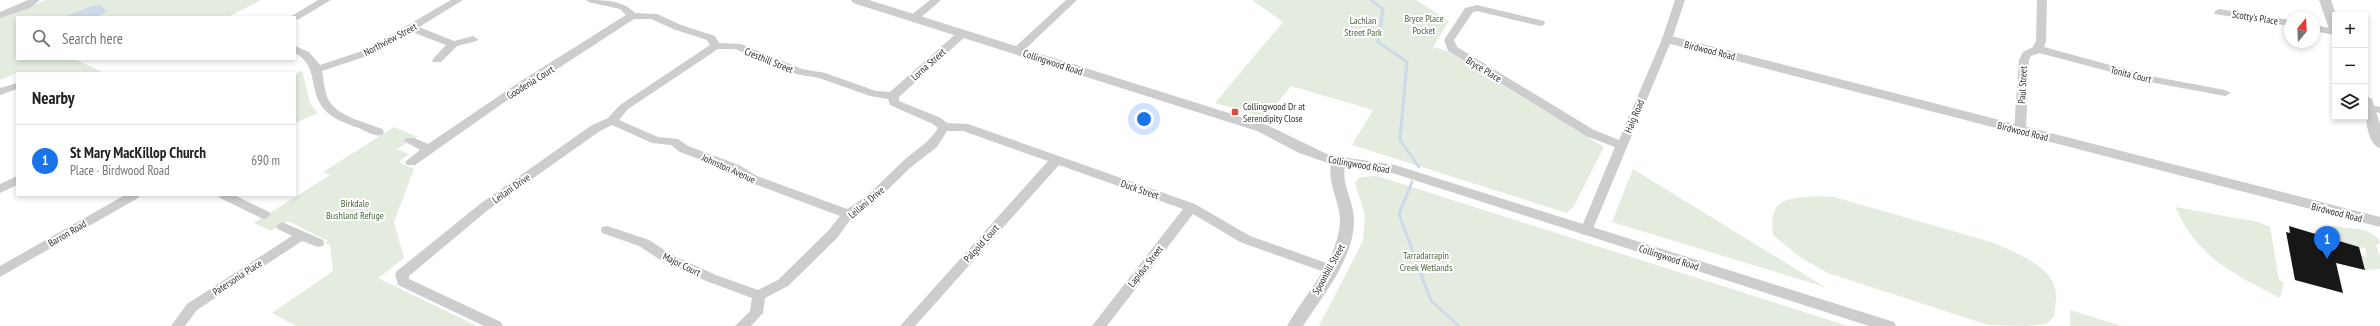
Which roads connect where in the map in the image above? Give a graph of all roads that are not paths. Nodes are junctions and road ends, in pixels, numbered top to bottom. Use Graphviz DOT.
graph roads {
  1 [pos="36,0"];
  2 [pos="326,0"];
  3 [pos="458,0"];
  4 [pos="592,0"];
  5 [pos="857,0"];
  6 [pos="936,0"];
  7 [pos="1072,0"];
  8 [pos="1680,0"];
  9 [pos="2042,0"];
  10 [pos="2325,0"];
  11 [pos="2219,12"];
  12 [pos="0,15"];
  13 [pos="296,16"];
  14 [pos="632,16"];
  15 [pos="914,18"];
  16 [pos="2332,20"];
  17 [pos="2284,22"];
  18 [pos="1540,24"];
  19 [pos="412,28"];
  20 [pos="2320,29"];
  21 [pos="2332,31"];
  22 [pos="963,33"];
  23 [pos="473,39"];
  24 [pos="1667,39"];
  25 [pos="453,44"];
  26 [pos="716,46"];
  27 [pos="296,49"];
  28 [pos="2038,49"];
  29 [pos="1018,50"];
  30 [pos="437,60"];
  31 [pos="318,69"];
  32 [pos="16,85"];
  33 [pos="1,92"];
  34 [pos="2225,93"];
  35 [pos="893,96"];
  36 [pos="2371,105"];
  37 [pos="612,121"];
  38 [pos="944,128"];
  39 [pos="2020,130"];
  40 [pos="378,132"];
  41 [pos="410,141"];
  42 [pos="2380,144"];
  43 [pos="1622,145"];
  44 [pos="429,149"];
  45 [pos="1056,160"];
  46 [pos="1339,161"];
  47 [pos="411,162"];
  48 [pos="16,181"];
  49 [pos="0,189"];
  50 [pos="132,196"];
  51 [pos="226,196"];
  52 [pos="1190,207"];
  53 [pos="848,214"];
  54 [pos="265,215"];
  55 [pos="2380,222"];
  56 [pos="282,226"];
  57 [pos="607,230"];
  58 [pos="1586,231"];
  59 [pos="302,235"];
  60 [pos="318,243"];
  61 [pos="1330,269"];
  62 [pos="0,272"];
  63 [pos="759,295"];
  64 [pos="178,326"];
  65 [pos="496,326"];
  66 [pos="742,326"];
  67 [pos="906,326"];
  68 [pos="1099,326"];
  69 [pos="1295,326"];
  70 [pos="1888,326"];
  1 -- 12 [label="street"];
  2 -- 13 [label="street"];
  3 -- 19 [label="street, Northview Street"];
  4 -- 14 [label="street"];
  5 -- 15 [label="street, Collingwood Road"];
  6 -- 15 [label="street"];
  7 -- 29 [label="street"];
  8 -- 24 [label="street, Haig Road"];
  9 -- 28 [label="street"];
  10 -- 16 [label="street"];
  11 -- 17 [label="street, Scotty's Place"];
  14 -- 26 [label="street"];
  14 -- 44 [label="street, Goodenia Court"];
  15 -- 22 [label="street, Collingwood Road"];
  18 -- 43 [label="street, Bryce Place"];
  19 -- 25 [label="street"];
  19 -- 31 [label="street, Northview Street"];
  20 -- 21 [label="street"];
  22 -- 29 [label="street, Collingwood Road"];
  22 -- 35 [label="street, Lorna Street"];
  23 -- 25 [label="street"];
  24 -- 39 [label="street, Birdwood Road"];
  24 -- 43 [label="street, Haig Road"];
  25 -- 30 [label="street"];
  26 -- 35 [label="street, Cresthill Street"];
  26 -- 37 [label="street, Leilani Drive"];
  27 -- 31 [label="street"];
  28 -- 34 [label="street, Tonita Court"];
  28 -- 39 [label="street, Paul Street"];
  29 -- 46 [label="street, Collingwood Road"];
  31 -- 40 [label="street"];
  32 -- 33 [label="street"];
  35 -- 38 [label="street"];
  36 -- 42 [label="street"];
  37 -- 53 [label="street, Johnston Avenue"];
  37 -- 65 [label="street, Leilani Drive"];
  38 -- 45 [label="street, Duck Street"];
  38 -- 53 [label="street, Leilani Drive"];
  39 -- 55 [label="street, Birdwood Road"];
  41 -- 44 [label="street"];
  43 -- 58 [label="street, Haig Road"];
  44 -- 47 [label="street, Goodenia Court"];
  45 -- 52 [label="street, Duck Street"];
  45 -- 67 [label="street, Palgold Court"];
  46 -- 58 [label="street, Collingwood Road"];
  46 -- 61 [label="street, Spoonbill Street"];
  48 -- 49 [label="street"];
  50 -- 62 [label="street, Barron Road"];
  51 -- 54 [label="street"];
  52 -- 61 [label="street, Duck Street"];
  52 -- 68 [label="street, Lapidus Street"];
  53 -- 63 [label="street, Leilani Drive"];
  56 -- 59 [label="street"];
  57 -- 63 [label="street, Major Court"];
  58 -- 70 [label="street, Collingwood Road"];
  59 -- 60 [label="street"];
  59 -- 64 [label="street, Patersonia Place"];
  61 -- 69 [label="street, Spoonbill Street"];
  63 -- 66 [label="street"];
}
